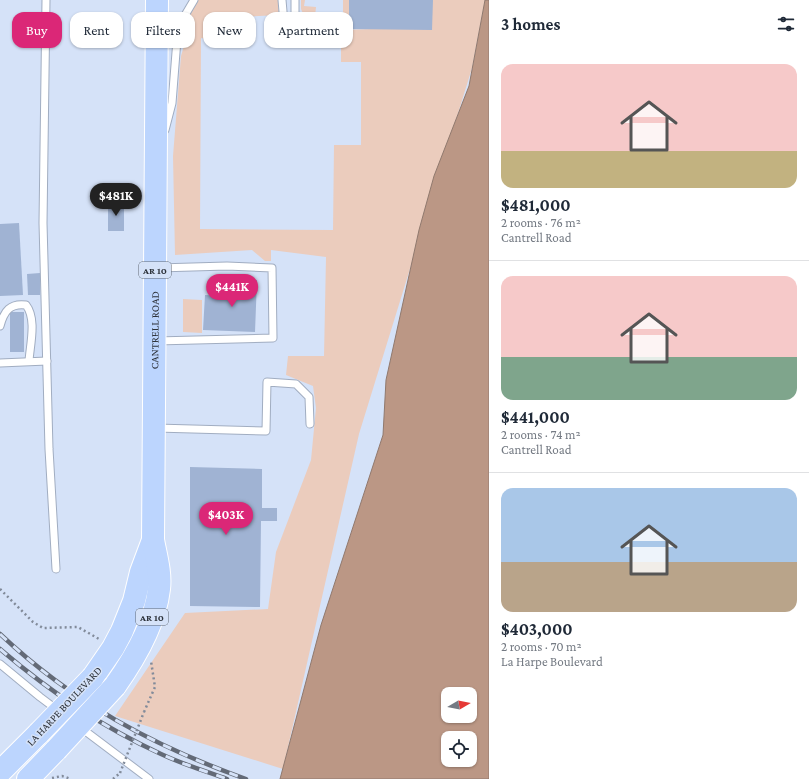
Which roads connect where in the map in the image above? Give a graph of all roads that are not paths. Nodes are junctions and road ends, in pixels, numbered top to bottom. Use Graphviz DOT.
graph roads {
  1 [pos="46,0"];
  2 [pos="157,0"];
  3 [pos="194,0"];
  4 [pos="282,0"];
  5 [pos="295,0"];
  6 [pos="286,12"];
  7 [pos="292,12"];
  8 [pos="156,160"];
  9 [pos="155,268"];
  10 [pos="0,326"];
  11 [pos="154,341"];
  12 [pos="29,361"];
  13 [pos="47,361"];
  14 [pos="0,363"];
  15 [pos="310,424"];
  16 [pos="154,428"];
  17 [pos="153,540"];
  18 [pos="56,569"];
  19 [pos="0,664"];
  20 [pos="0,772"];
  21 [pos="28,779"];
  22 [pos="149,779"];
  1 -- 13 [label="lane"];
  2 -- 8 [label="main road, CANTRELL ROAD / AR 10"];
  3 -- 8 [label="lane"];
  4 -- 6 [label="lane"];
  5 -- 7 [label="lane"];
  8 -- 9 [label="main road, CANTRELL ROAD / AR 10"];
  9 -- 11 [label="main road, CANTRELL ROAD / AR 10"];
  9 -- 11 [label="lane"];
  10 -- 12 [label="lane"];
  11 -- 16 [label="main road, CANTRELL ROAD / AR 10"];
  12 -- 13 [label="lane"];
  12 -- 14 [label="lane"];
  13 -- 18 [label="lane"];
  15 -- 16 [label="lane"];
  16 -- 17 [label="main road, CANTRELL ROAD / AR 10"];
  17 -- 20 [label="main road, LA HARPE BOULEVARD / AR 10, bridge"];
  17 -- 21 [label="main road, LA HARPE BOULEVARD / AR 10, bridge"];
  19 -- 22 [label="lane"];
}
